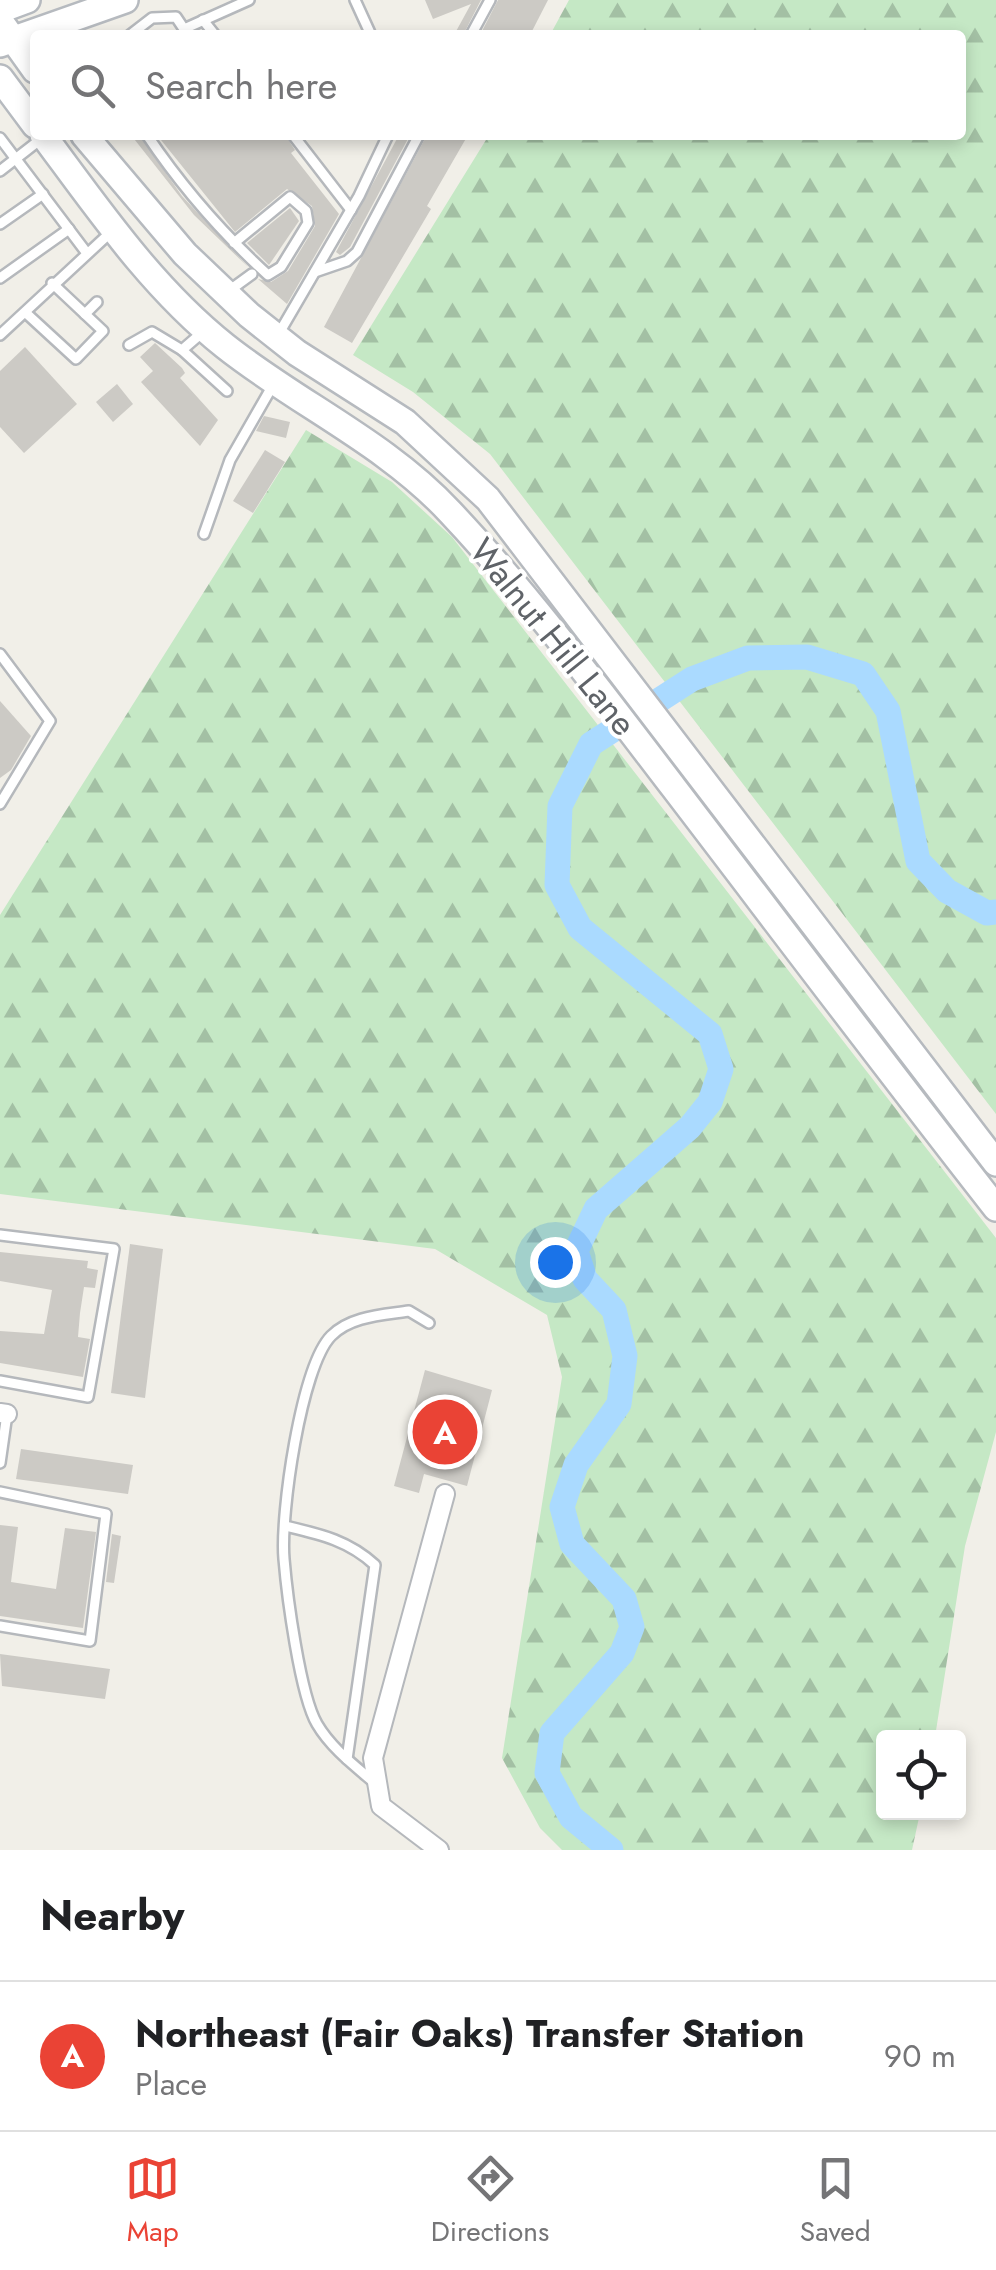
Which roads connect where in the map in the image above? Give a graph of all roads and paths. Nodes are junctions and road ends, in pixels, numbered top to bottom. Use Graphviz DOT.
graph roads {
  1 [pos="27,0"];
  2 [pos="125,0"];
  3 [pos="218,0"];
  4 [pos="249,0"];
  5 [pos="355,0"];
  6 [pos="490,0"];
  7 [pos="0,10"];
  8 [pos="223,12"];
  9 [pos="203,20"];
  10 [pos="38,30"];
  11 [pos="136,30"];
  12 [pos="211,30"];
  13 [pos="369,30"];
  14 [pos="474,30"];
  15 [pos="30,31"];
  16 [pos="4,35"];
  17 [pos="30,64"];
  18 [pos="3,88"];
  19 [pos="30,119"];
  20 [pos="0,138"];
  21 [pos="34,140"];
  22 [pos="47,140"];
  23 [pos="88,140"];
  24 [pos="150,140"];
  25 [pos="297,140"];
  26 [pos="386,140"];
  27 [pos="416,140"];
  28 [pos="16,159"];
  29 [pos="0,171"];
  30 [pos="330,182"];
  31 [pos="320,190"];
  32 [pos="43,194"];
  33 [pos="351,210"];
  34 [pos="0,224"];
  35 [pos="69,229"];
  36 [pos="114,229"];
  37 [pos="234,243"];
  38 [pos="86,252"];
  39 [pos="200,268"];
  40 [pos="315,272"];
  41 [pos="252,274"];
  42 [pos="0,278"];
  43 [pos="52,284"];
  44 [pos="226,293"];
  45 [pos="97,302"];
  46 [pos="26,313"];
  47 [pos="85,314"];
  48 [pos="206,329"];
  49 [pos="0,335"];
  50 [pos="277,338"];
  51 [pos="129,345"];
  52 [pos="182,350"];
  53 [pos="266,376"];
  54 [pos="227,391"];
  55 [pos="204,534"];
  56 [pos="0,654"];
  57 [pos="0,804"];
  58 [pos="996,1164"];
  59 [pos="996,1208"];
  60 [pos="0,1235"];
  61 [pos="429,1323"];
  62 [pos="0,1381"];
  63 [pos="3,1413"];
  64 [pos="0,1463"];
  65 [pos="0,1492"];
  66 [pos="445,1494"];
  67 [pos="284,1526"];
  68 [pos="0,1626"];
  69 [pos="347,1759"];
  70 [pos="378,1786"];
  71 [pos="439,1850"];
  1 -- 7 [label="main road"];
  2 -- 10 [label="main road"];
  3 -- 8 [label="lane"];
  4 -- 8 [label="lane"];
  5 -- 13 [label="lane"];
  6 -- 14 [label="lane"];
  8 -- 9 [label="lane"];
  9 -- 11 [label="lane"];
  9 -- 12 [label="lane"];
  15 -- 16 [label="main road"];
  16 -- 17 [label="main road"];
  18 -- 19 [label="main road, Walnut Hill Lane"];
  20 -- 28 [label="lane"];
  21 -- 28 [label="lane"];
  22 -- 36 [label="main road, Walnut Hill Lane"];
  23 -- 39 [label="main road, Walnut Hill Lane"];
  24 -- 37 [label="lane"];
  25 -- 30 [label="lane"];
  26 -- 33 [label="lane"];
  27 -- 40 [label="lane"];
  28 -- 29 [label="lane"];
  28 -- 32 [label="lane"];
  30 -- 31 [label="lane"];
  30 -- 33 [label="lane"];
  32 -- 34 [label="lane"];
  32 -- 35 [label="lane"];
  33 -- 40 [label="lane"];
  35 -- 38 [label="lane"];
  35 -- 42 [label="lane"];
  36 -- 38 [label="lane"];
  36 -- 39 [label="main road"];
  36 -- 48 [label="main road, Walnut Hill Lane"];
  37 -- 37 [label="lane"];
  38 -- 43 [label="lane"];
  39 -- 44 [label="main road, Walnut Hill Lane"];
  40 -- 50 [label="lane"];
  41 -- 44 [label="lane"];
  43 -- 46 [label="lane"];
  43 -- 47 [label="lane"];
  44 -- 50 [label="main road, Walnut Hill Lane"];
  45 -- 47 [label="lane"];
  46 -- 47 [label="lane"];
  46 -- 49 [label="lane"];
  48 -- 52 [label="lane"];
  48 -- 53 [label="main road, Walnut Hill Lane"];
  50 -- 53 [label="main road"];
  50 -- 58 [label="main road, Walnut Hill Lane"];
  51 -- 52 [label="lane"];
  52 -- 54 [label="lane"];
  53 -- 55 [label="lane"];
  53 -- 59 [label="main road, Walnut Hill Lane"];
  56 -- 57 [label="lane"];
  60 -- 62 [label="lane"];
  61 -- 67 [label="lane"];
  63 -- 64 [label="lane"];
  65 -- 68 [label="lane"];
  66 -- 70 [label="street"];
  67 -- 69 [label="lane"];
  67 -- 69 [label="lane"];
  69 -- 70 [label="lane"];
  70 -- 71 [label="street"];
}
